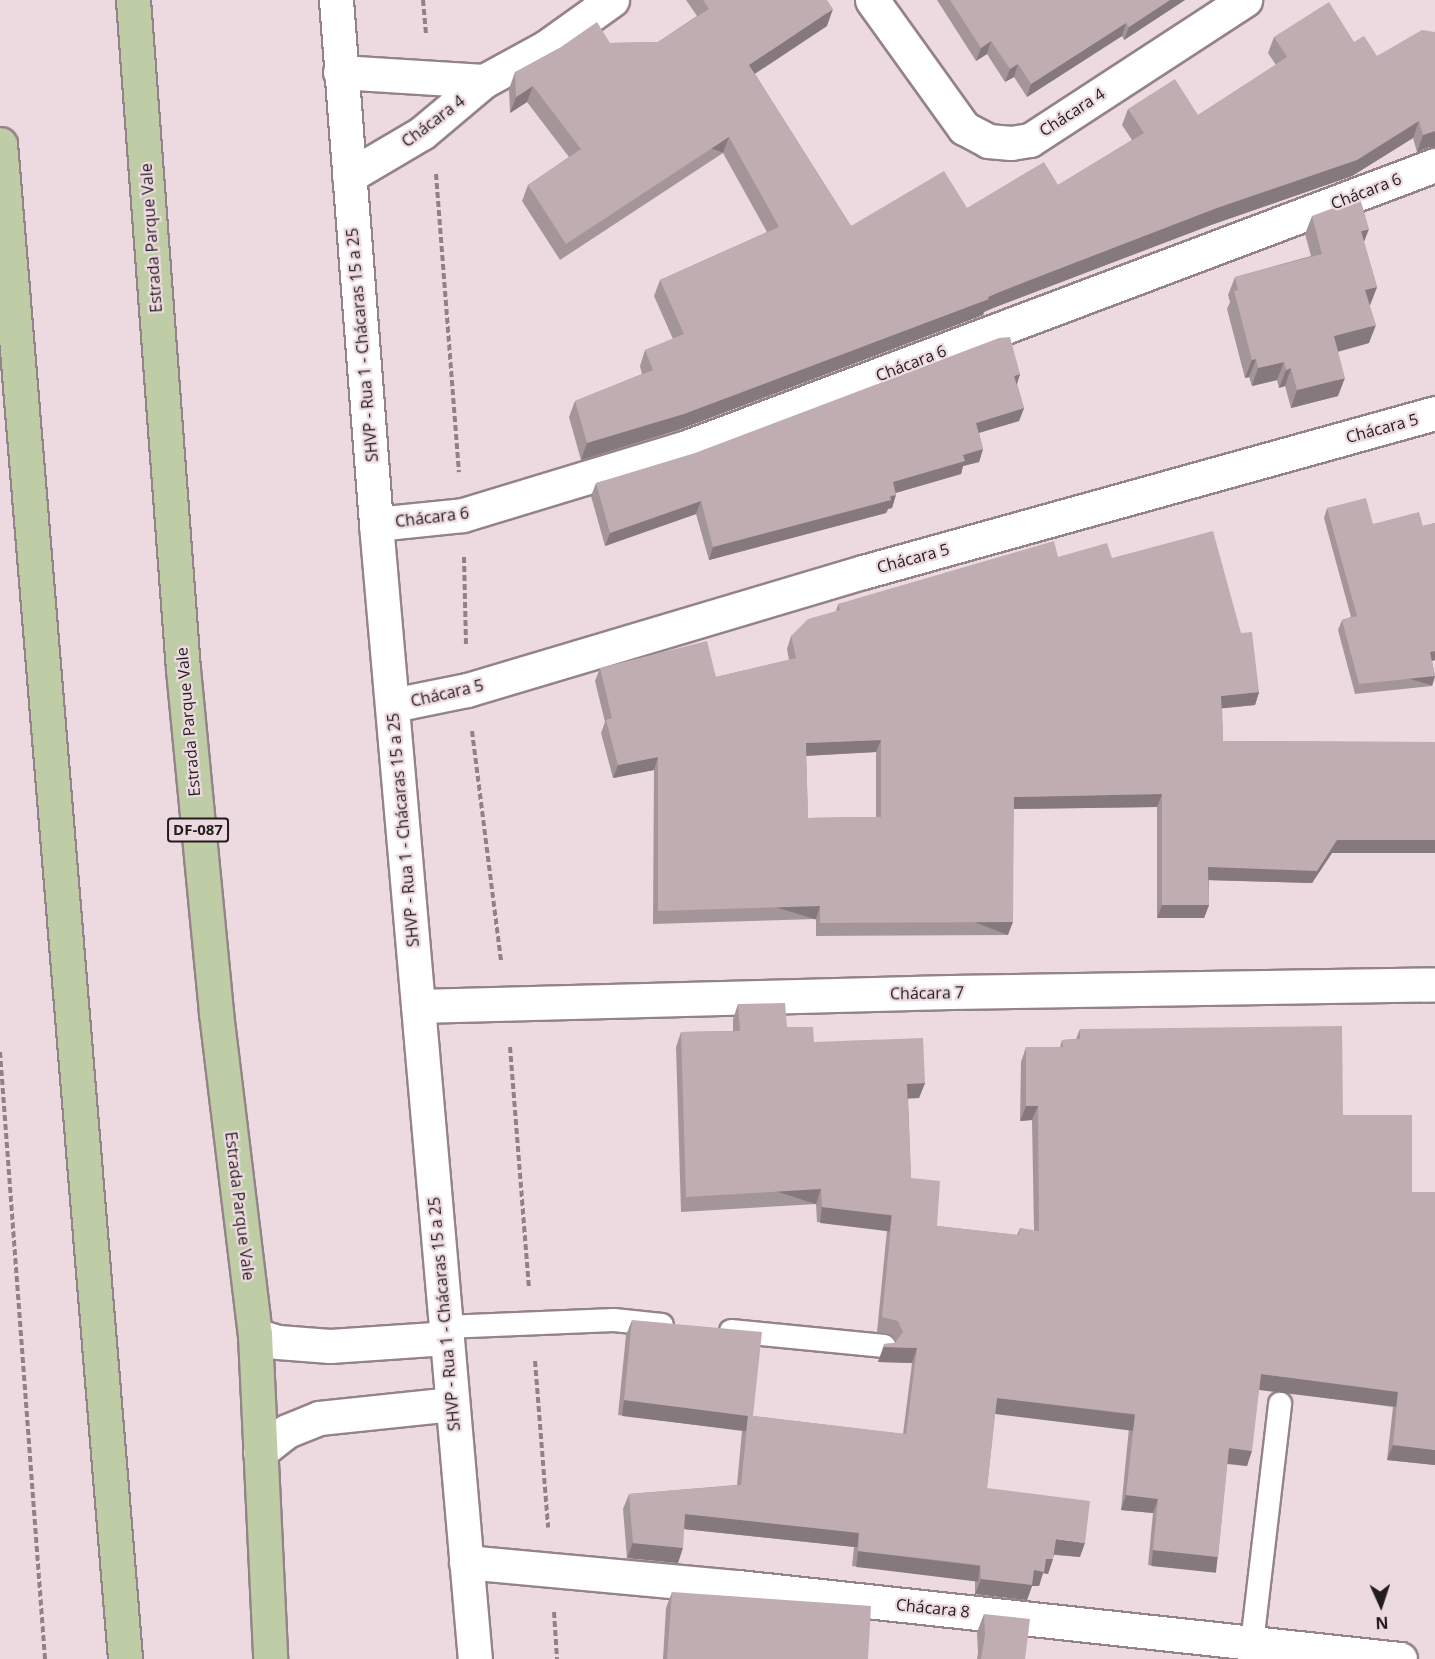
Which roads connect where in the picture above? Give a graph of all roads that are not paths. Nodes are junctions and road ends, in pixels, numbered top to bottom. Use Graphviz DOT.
graph roads {
  1 [pos="133,0"];
  2 [pos="336,0"];
  3 [pos="612,0"];
  4 [pos="872,0"];
  5 [pos="1245,0"];
  6 [pos="340,72"];
  7 [pos="484,81"];
  8 [pos="0,144"];
  9 [pos="1435,165"];
  10 [pos="349,176"];
  11 [pos="1435,413"];
  12 [pos="376,524"];
  13 [pos="393,705"];
  14 [pos="1435,984"];
  15 [pos="418,1006"];
  16 [pos="685,1327"];
  17 [pos="708,1329"];
  18 [pos="446,1333"];
  19 [pos="255,1335"];
  20 [pos="884,1346"];
  21 [pos="452,1404"];
  22 [pos="1280,1404"];
  23 [pos="260,1452"];
  24 [pos="466,1562"];
  25 [pos="1251,1643"];
  26 [pos="125,1659"];
  27 [pos="270,1659"];
  28 [pos="475,1659"];
  29 [pos="1400,1659"];
  1 -- 19 [label="main road, Estrada Parque Vale / DF-087"];
  2 -- 6 [label="street, SHVP - Rua 1 - Chácaras 15 a 25"];
  3 -- 7 [label="street, Chácara 4"];
  4 -- 5 [label="street, Chácara 4"];
  6 -- 7 [label="street, Chácara 4"];
  6 -- 10 [label="street, SHVP - Rua 1 - Chácaras 15 a 25"];
  7 -- 10 [label="street, Chácara 4"];
  8 -- 26 [label="main road"];
  9 -- 12 [label="street, Chácara 6"];
  10 -- 12 [label="street, SHVP - Rua 1 - Chácaras 15 a 25"];
  11 -- 13 [label="street, Chácara 5"];
  12 -- 13 [label="street, SHVP - Rua 1 - Chácaras 15 a 25"];
  13 -- 15 [label="street, SHVP - Rua 1 - Chácaras 15 a 25"];
  14 -- 15 [label="street, Chácara 7"];
  15 -- 18 [label="street, SHVP - Rua 1 - Chácaras 15 a 25"];
  16 -- 18 [label="lane"];
  17 -- 20 [label="lane"];
  18 -- 19 [label="street"];
  18 -- 21 [label="street, SHVP - Rua 1 - Chácaras 15 a 25"];
  19 -- 23 [label="main road, Estrada Parque Vale / DF-087"];
  21 -- 23 [label="street"];
  21 -- 24 [label="street, SHVP - Rua 1 - Chácaras 15 a 25"];
  22 -- 25 [label="lane"];
  23 -- 27 [label="main road, Estrada Parque Vale / DF-087"];
  24 -- 25 [label="street, Chácara 8"];
  24 -- 28 [label="street, SHVP - Rua 1 - Chácaras 15 a 25"];
  25 -- 29 [label="street, Chácara 8"];
}
